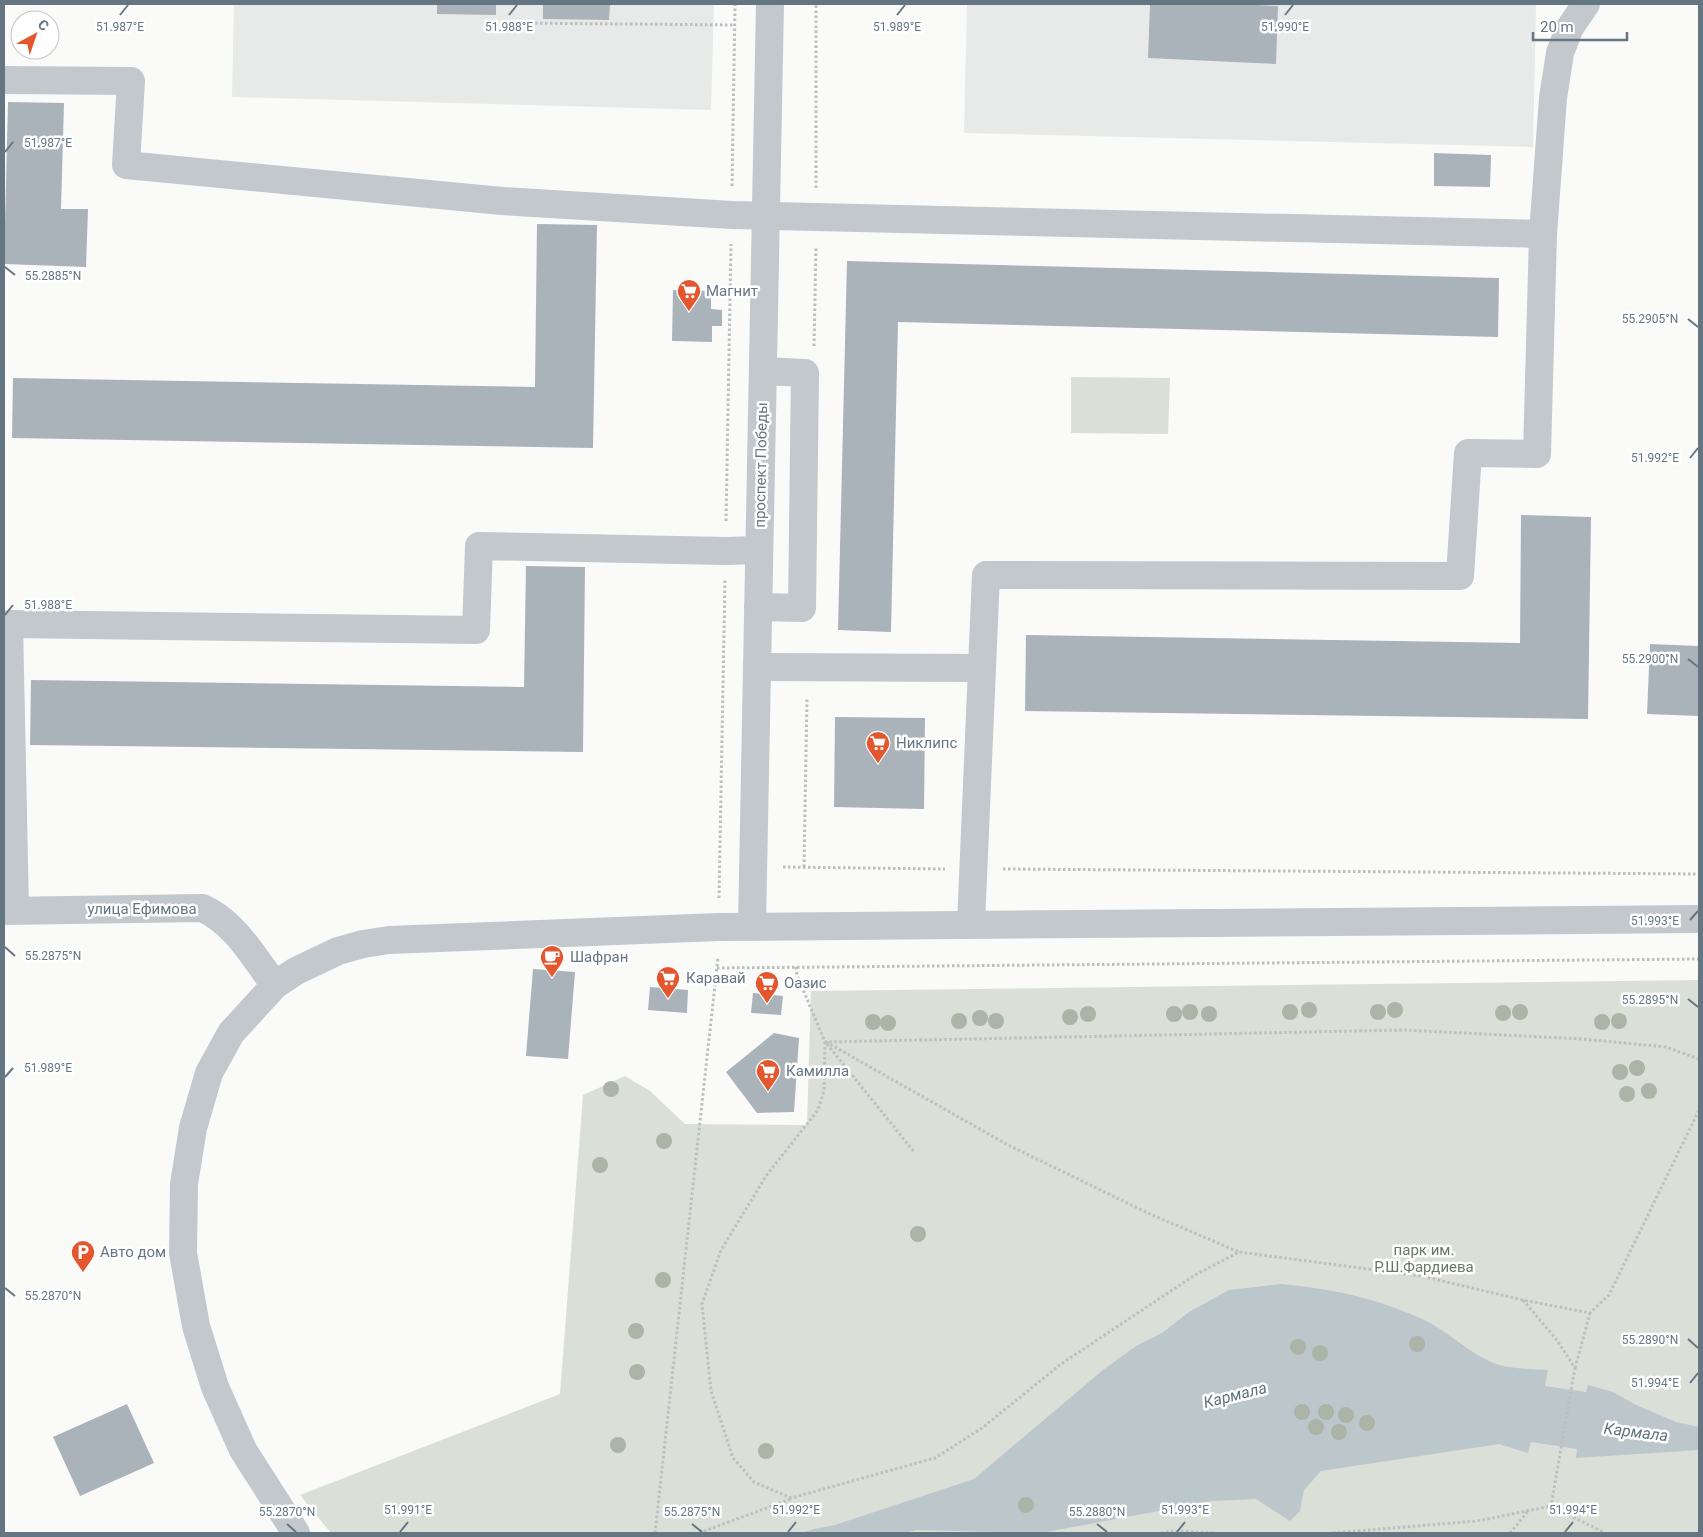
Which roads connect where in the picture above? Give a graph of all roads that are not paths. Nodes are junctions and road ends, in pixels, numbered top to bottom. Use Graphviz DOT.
graph roads {
  1 [pos="770,4"];
  2 [pos="1586,4"];
  3 [pos="4,80"];
  4 [pos="766,216"];
  5 [pos="1543,234"];
  6 [pos="763,371"];
  7 [pos="760,550"];
  8 [pos="758,607"];
  9 [pos="757,667"];
  10 [pos="982,668"];
  11 [pos="9,910"];
  12 [pos="1699,919"];
  13 [pos="971,924"];
  14 [pos="752,926"];
  15 [pos="275,985"];
  16 [pos="296,1533"];
  1 -- 4 [label="street, проспект Победы"];
  2 -- 5 [label="street"];
  3 -- 4 [label="street"];
  4 -- 5 [label="street"];
  4 -- 6 [label="street, проспект Победы"];
  5 -- 10 [label="street"];
  6 -- 7 [label="street, проспект Победы"];
  6 -- 8 [label="street"];
  7 -- 8 [label="street, проспект Победы"];
  7 -- 11 [label="street"];
  8 -- 9 [label="street, проспект Победы"];
  9 -- 10 [label="street"];
  9 -- 14 [label="street, проспект Победы"];
  10 -- 13 [label="street"];
  11 -- 15 [label="street, улица Ефимова"];
  12 -- 13 [label="street"];
  13 -- 14 [label="street"];
  14 -- 15 [label="street"];
  15 -- 16 [label="street"];
}
